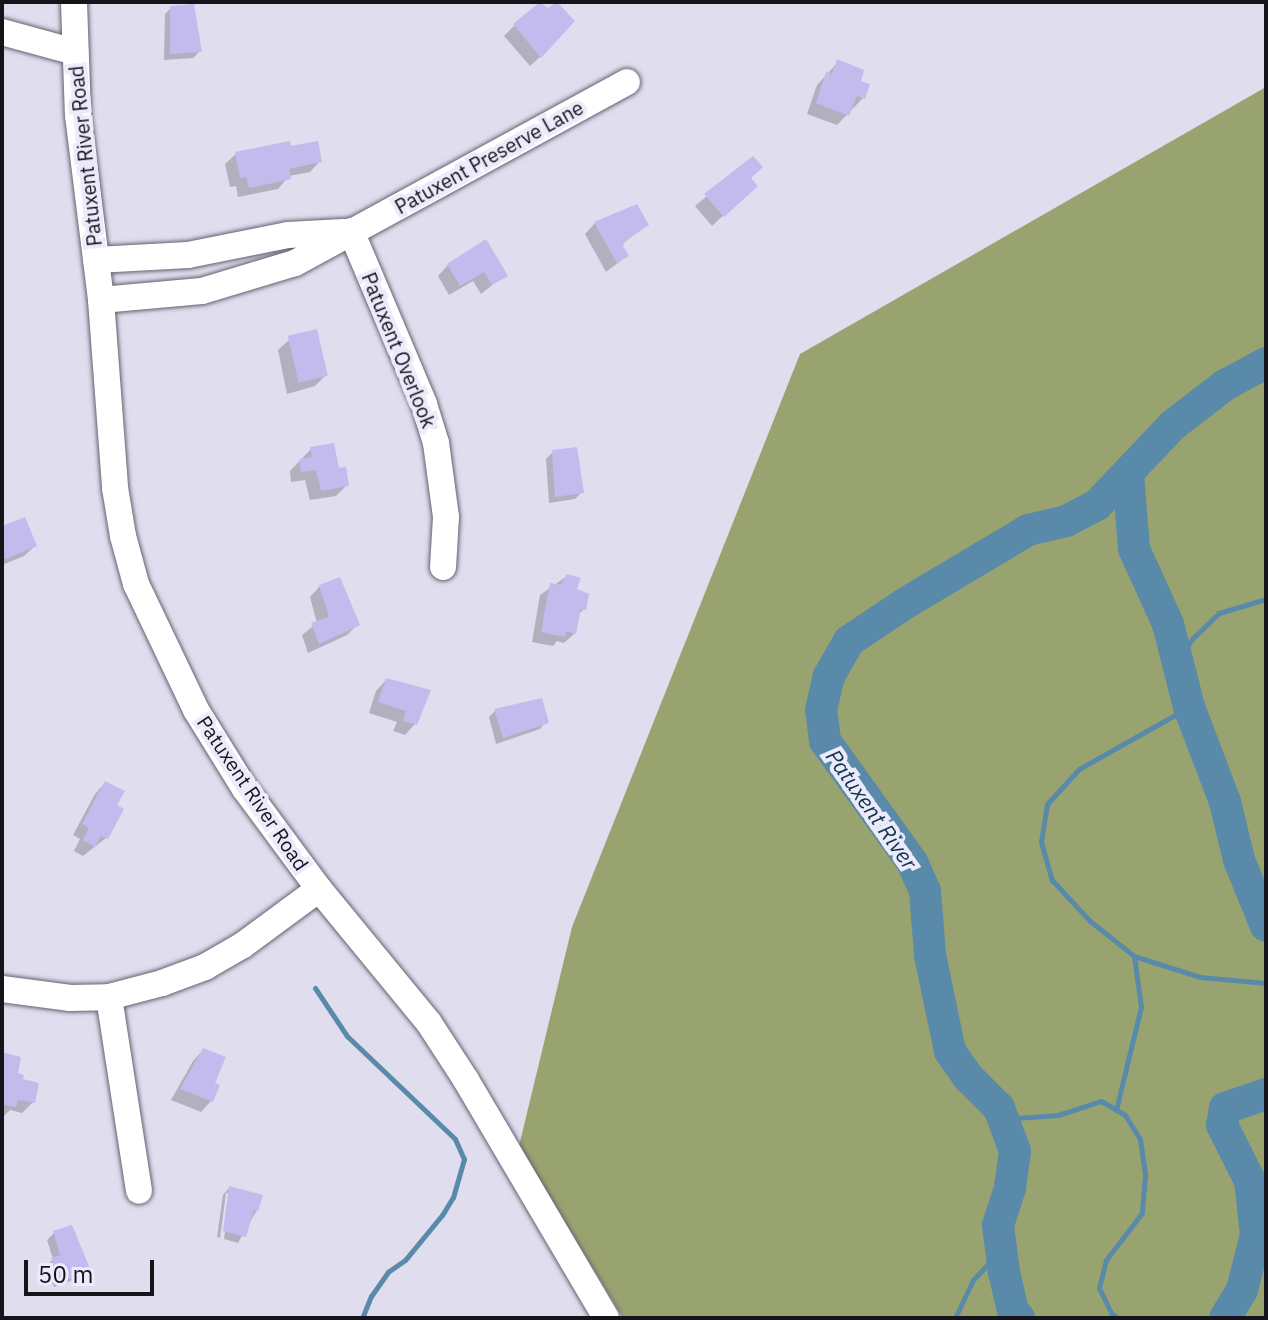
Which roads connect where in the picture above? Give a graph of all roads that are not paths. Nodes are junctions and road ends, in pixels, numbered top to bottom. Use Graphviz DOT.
graph roads {
  1 [pos="74,2"];
  2 [pos="2,32"];
  3 [pos="75,52"];
  4 [pos="627,82"];
  5 [pos="351,231"];
  6 [pos="96,260"];
  7 [pos="101,300"];
  8 [pos="443,567"];
  9 [pos="319,889"];
  10 [pos="2,989"];
  11 [pos="109,997"];
  12 [pos="139,1191"];
  13 [pos="606,1318"];
  1 -- 3 [label="street, Patuxent River Road"];
  2 -- 3 [label="street"];
  3 -- 6 [label="street, Patuxent River Road"];
  4 -- 5 [label="street, Patuxent Preserve Lane"];
  5 -- 6 [label="street, Patuxent Preserve Lane"];
  5 -- 7 [label="street, Patuxent Preserve Lane"];
  5 -- 8 [label="street, Patuxent Overlook"];
  6 -- 7 [label="street, Patuxent River Road"];
  7 -- 9 [label="street, Patuxent River Road"];
  9 -- 11 [label="street"];
  9 -- 13 [label="street, Patuxent River Road"];
  10 -- 11 [label="street"];
  11 -- 12 [label="street"];
}
